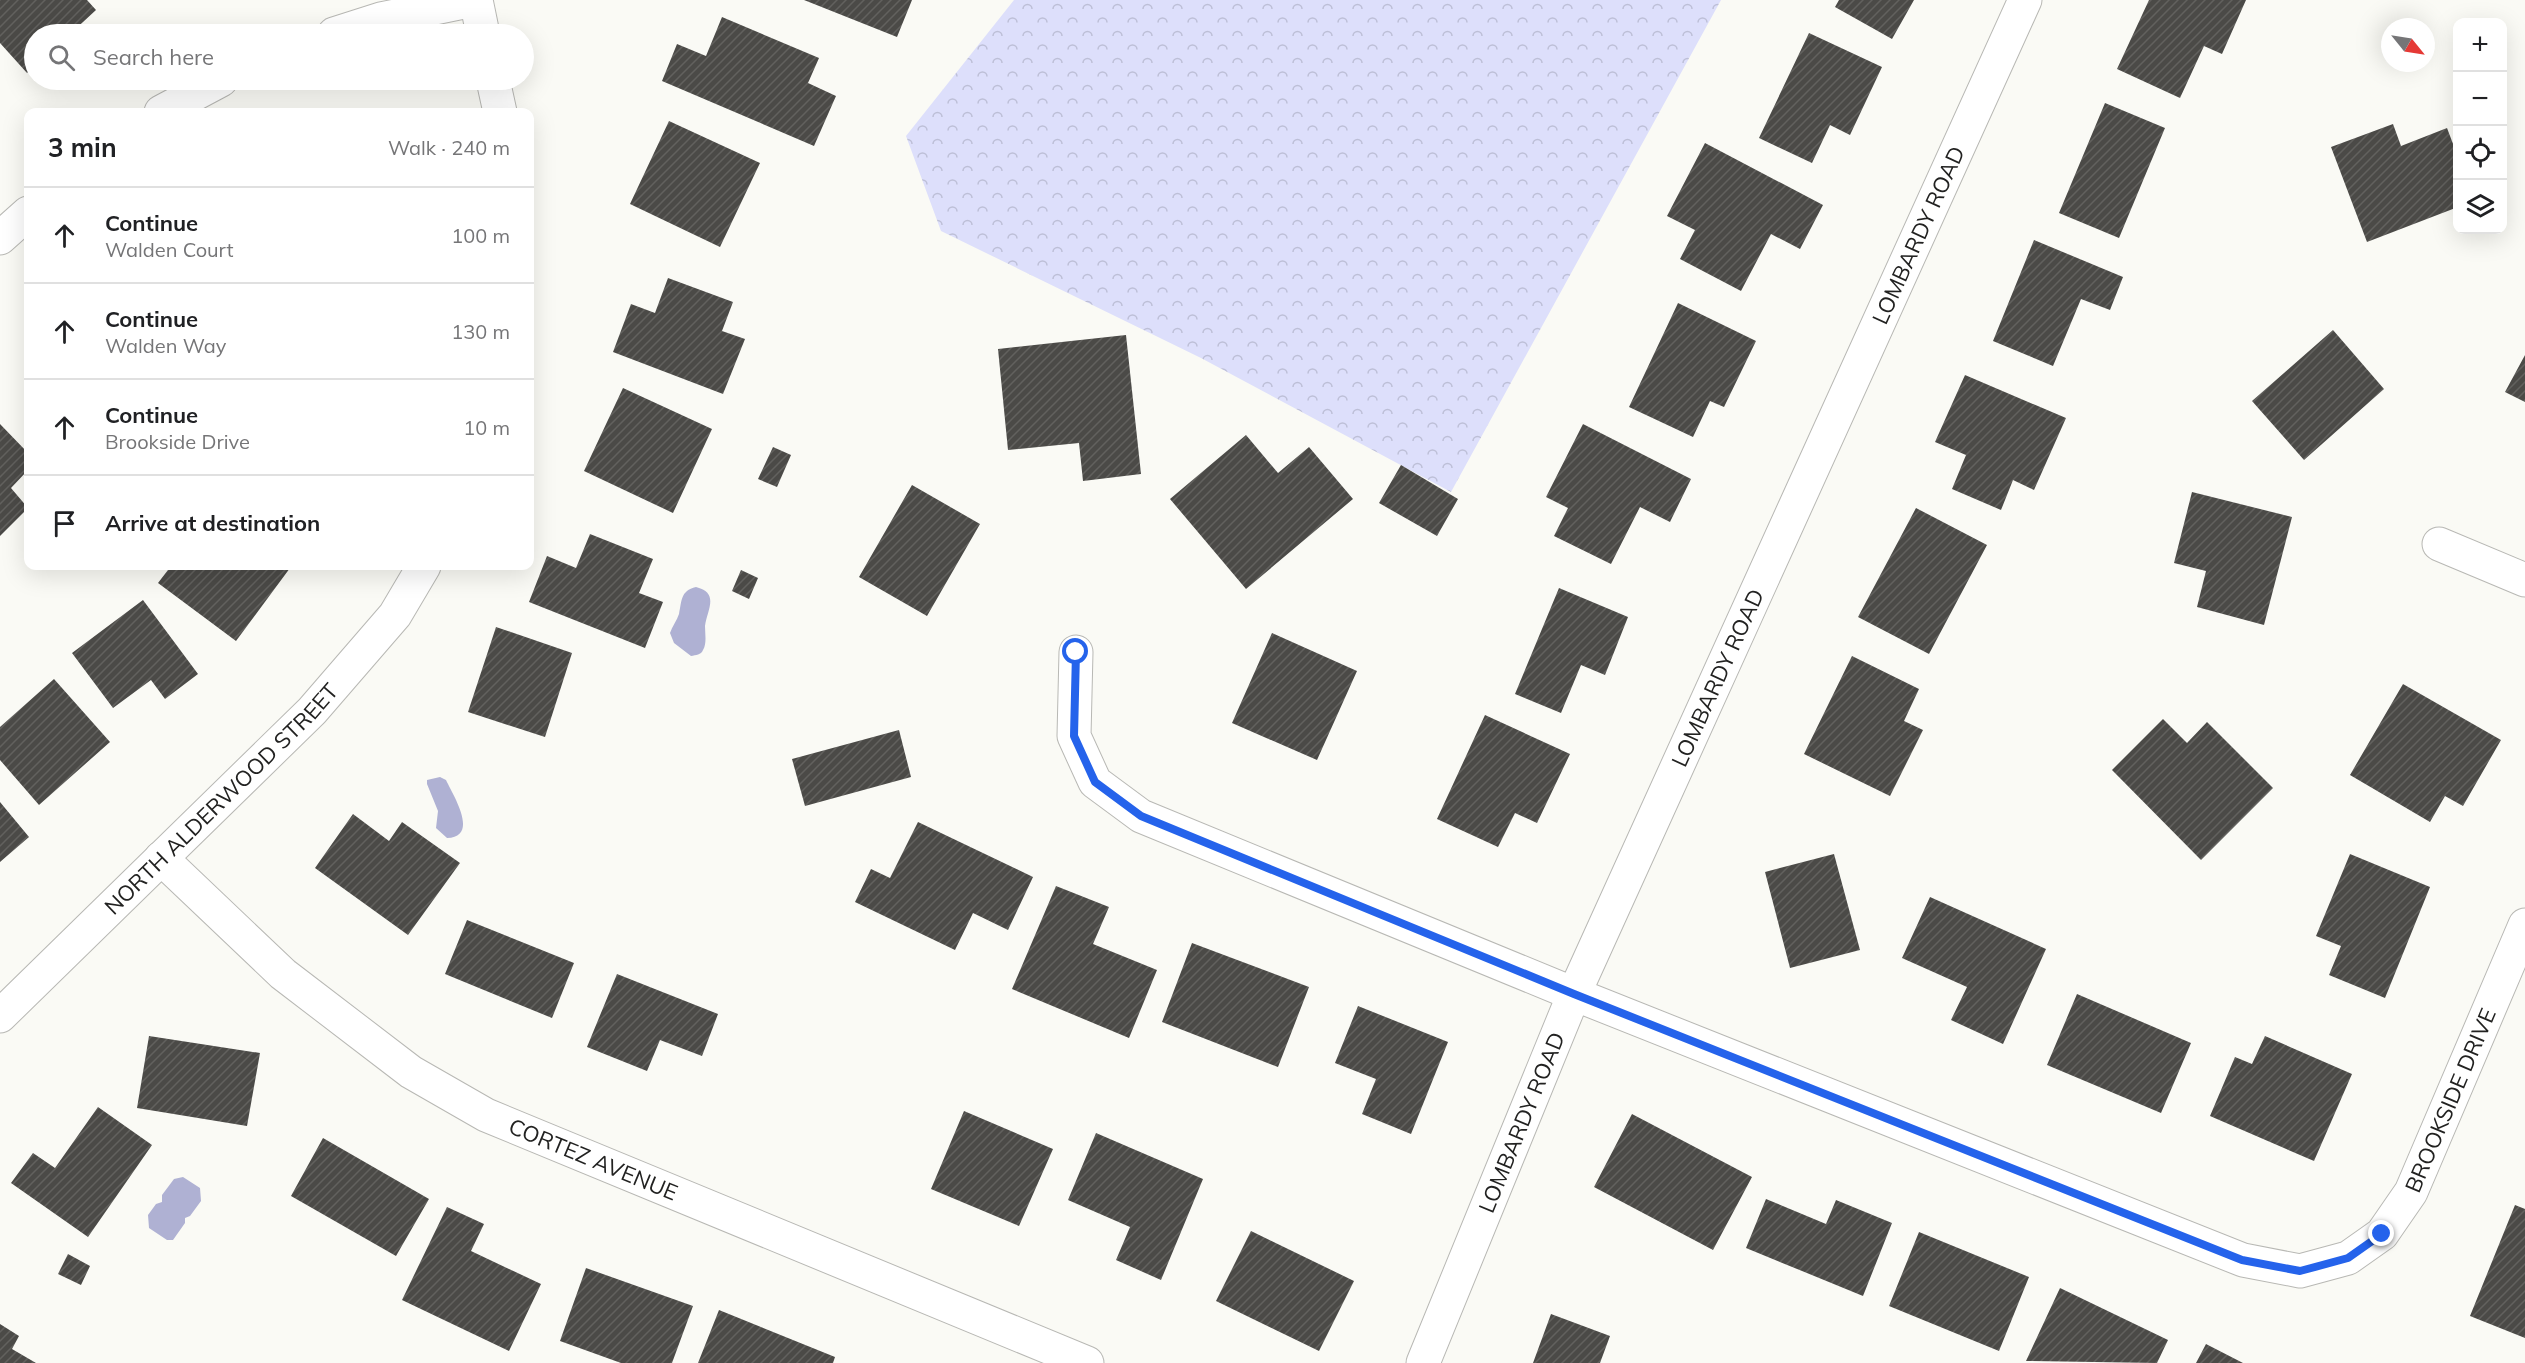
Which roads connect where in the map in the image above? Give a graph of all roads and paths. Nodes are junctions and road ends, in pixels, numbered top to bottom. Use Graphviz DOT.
graph roads {
  1 [pos="474,0"];
  2 [pos="2025,0"];
  3 [pos="365,24"];
  4 [pos="480,24"];
  5 [pos="202,90"];
  6 [pos="495,90"];
  7 [pos="168,108"];
  8 [pos="499,108"];
  9 [pos="24,217"];
  10 [pos="0,238"];
  11 [pos="2439,544"];
  12 [pos="422,570"];
  13 [pos="2525,580"];
  14 [pos="1076,652"];
  15 [pos="161,858"];
  16 [pos="2525,925"];
  17 [pos="1574,994"];
  18 [pos="0,1016"];
  19 [pos="1087,1363"];
  20 [pos="1423,1363"];
  1 -- 3 [label="street"];
  1 -- 4 [label="street"];
  2 -- 17 [label="street, LOMBARDY ROAD"];
  5 -- 7 [label="street"];
  6 -- 8 [label="street"];
  9 -- 10 [label="street"];
  11 -- 13 [label="street"];
  12 -- 15 [label="street, NORTH ALDERWOOD STREET"];
  14 -- 17 [label="street"];
  15 -- 18 [label="street, NORTH ALDERWOOD STREET"];
  15 -- 19 [label="street, CORTEZ AVENUE"];
  16 -- 17 [label="street, BROOKSIDE DRIVE"];
  17 -- 20 [label="street, LOMBARDY ROAD"];
}
